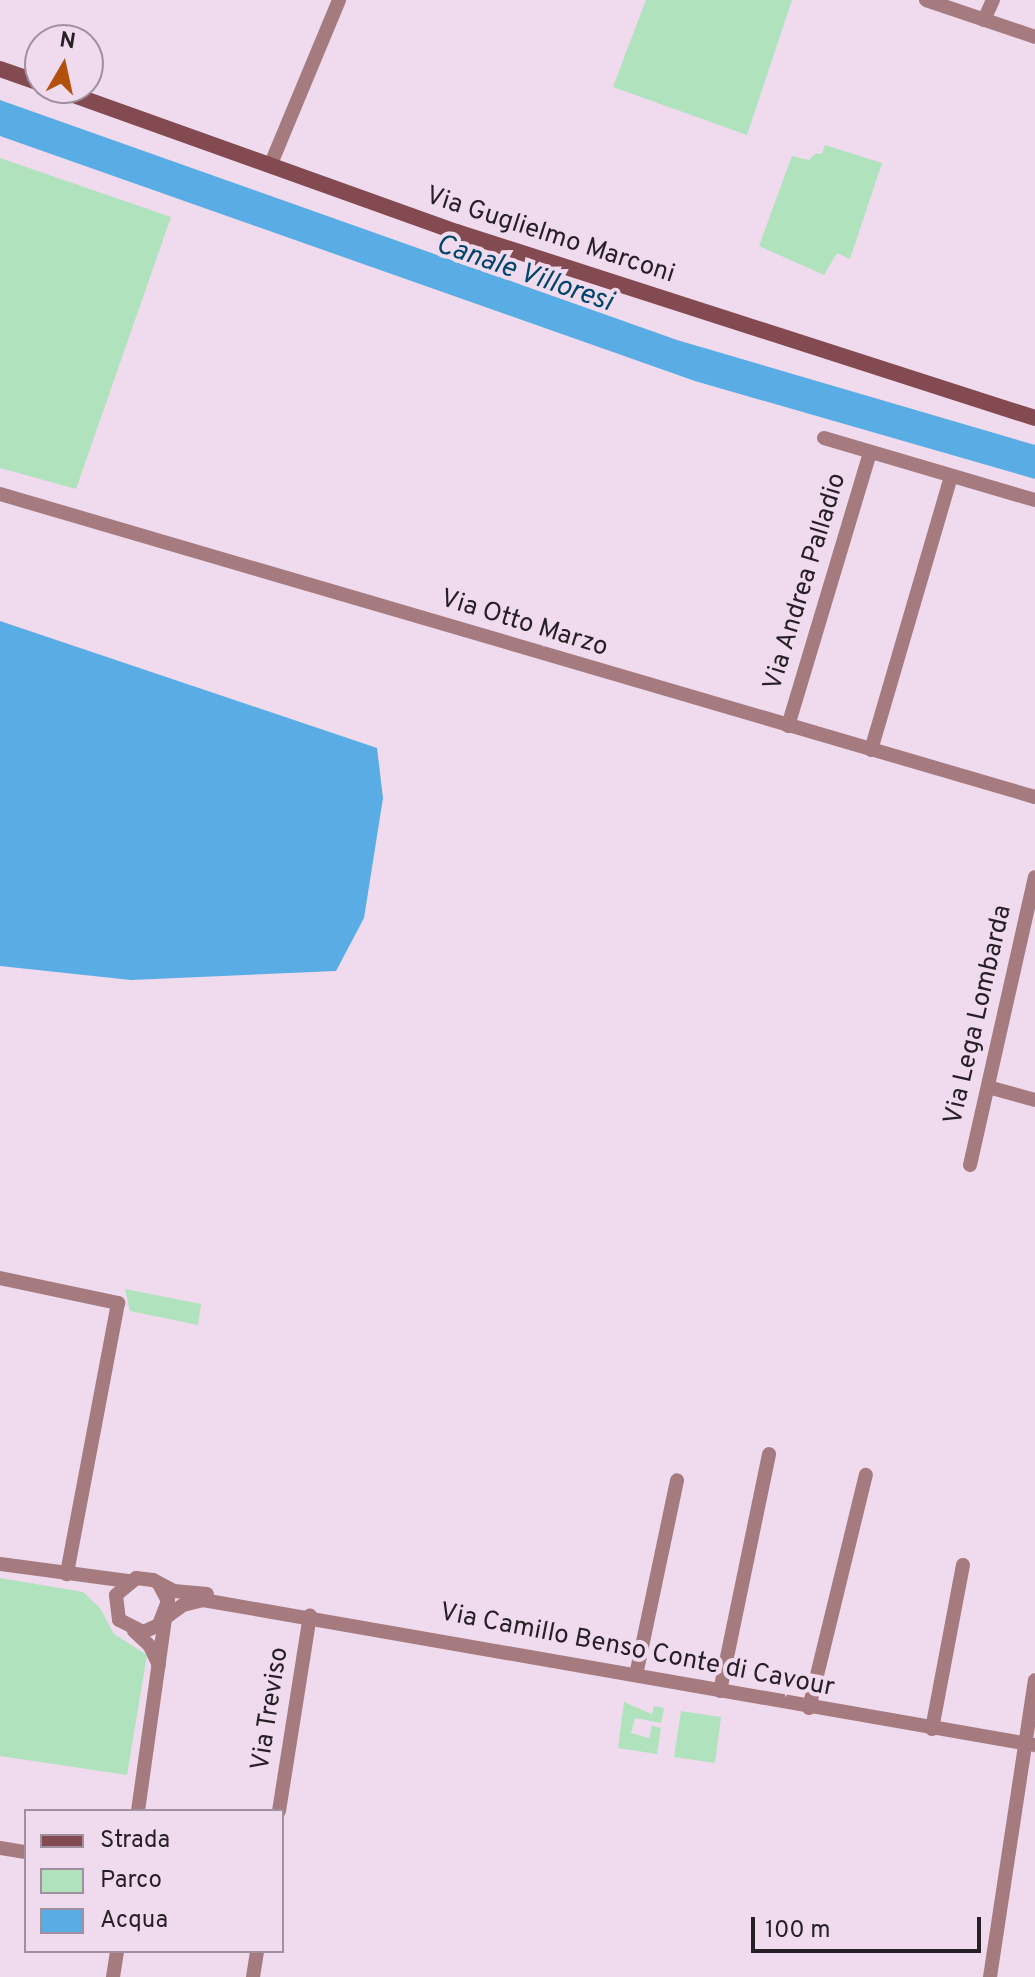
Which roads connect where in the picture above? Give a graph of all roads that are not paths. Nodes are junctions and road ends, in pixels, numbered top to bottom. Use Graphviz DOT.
graph roads {
  1 [pos="339,0"];
  2 [pos="926,0"];
  3 [pos="993,0"];
  4 [pos="984,20"];
  5 [pos="1035,37"];
  6 [pos="0,69"];
  7 [pos="24,77"];
  8 [pos="98,104"];
  9 [pos="270,166"];
  10 [pos="1035,418"];
  11 [pos="824,438"];
  12 [pos="870,453"];
  13 [pos="951,476"];
  14 [pos="0,494"];
  15 [pos="1035,500"];
  16 [pos="788,726"];
  17 [pos="871,750"];
  18 [pos="1035,797"];
  19 [pos="1035,877"];
  20 [pos="988,1087"];
  21 [pos="1035,1100"];
  22 [pos="970,1165"];
  23 [pos="0,1278"];
  24 [pos="769,1454"];
  25 [pos="866,1475"];
  26 [pos="677,1480"];
  27 [pos="0,1564"];
  28 [pos="963,1565"];
  29 [pos="74,1576"];
  30 [pos="128,1581"];
  31 [pos="160,1586"];
  32 [pos="230,1602"];
  33 [pos="115,1612"];
  34 [pos="310,1615"];
  35 [pos="165,1618"];
  36 [pos="134,1631"];
  37 [pos="159,1669"];
  38 [pos="636,1675"];
  39 [pos="1035,1680"];
  40 [pos="720,1691"];
  41 [pos="809,1708"];
  42 [pos="932,1729"];
  43 [pos="1030,1743"];
  44 [pos="138,1809"];
  45 [pos="279,1809"];
  46 [pos="0,1848"];
  47 [pos="24,1852"];
  48 [pos="117,1953"];
  49 [pos="257,1953"];
  50 [pos="113,1977"];
  51 [pos="253,1977"];
  52 [pos="990,1977"];
  1 -- 9 [label="street"];
  2 -- 4 [label="street"];
  3 -- 4 [label="street"];
  4 -- 5 [label="street"];
  6 -- 7 [label="street"];
  8 -- 9 [label="street, Via Guglielmo Marconi"];
  9 -- 10 [label="street, Via Guglielmo Marconi"];
  11 -- 12 [label="street"];
  12 -- 13 [label="street"];
  12 -- 16 [label="street, Via Andrea Palladio"];
  13 -- 15 [label="street"];
  13 -- 17 [label="street"];
  14 -- 16 [label="street, Via Otto Marzo"];
  16 -- 17 [label="street, Via Otto Marzo"];
  17 -- 18 [label="street, Via Otto Marzo"];
  19 -- 20 [label="street, Via Lega Lombarda"];
  20 -- 21 [label="street"];
  20 -- 22 [label="street, Via Lega Lombarda"];
  23 -- 29 [label="street"];
  24 -- 40 [label="street"];
  25 -- 41 [label="street"];
  26 -- 38 [label="street"];
  27 -- 29 [label="street"];
  28 -- 42 [label="street"];
  29 -- 30 [label="street"];
  29 -- 33 [label="street"];
  30 -- 31 [label="street"];
  30 -- 33 [label="street"];
  31 -- 32 [label="street, Via Camillo Benso Conte di Cavour"];
  31 -- 35 [label="street"];
  32 -- 34 [label="street, Via Camillo Benso Conte di Cavour"];
  32 -- 35 [label="street, Via Camillo Benso Conte di Cavour"];
  33 -- 36 [label="street"];
  34 -- 38 [label="street, Via Camillo Benso Conte di Cavour"];
  34 -- 45 [label="street, Via Treviso"];
  35 -- 36 [label="street"];
  35 -- 37 [label="street"];
  36 -- 37 [label="street"];
  37 -- 44 [label="street"];
  38 -- 40 [label="street, Via Camillo Benso Conte di Cavour"];
  39 -- 43 [label="street"];
  40 -- 41 [label="street, Via Camillo Benso Conte di Cavour"];
  41 -- 42 [label="street, Via Camillo Benso Conte di Cavour"];
  42 -- 43 [label="street, Via Camillo Benso Conte di Cavour"];
  43 -- 52 [label="street"];
  46 -- 47 [label="street"];
  48 -- 50 [label="street"];
  49 -- 51 [label="street"];
}
